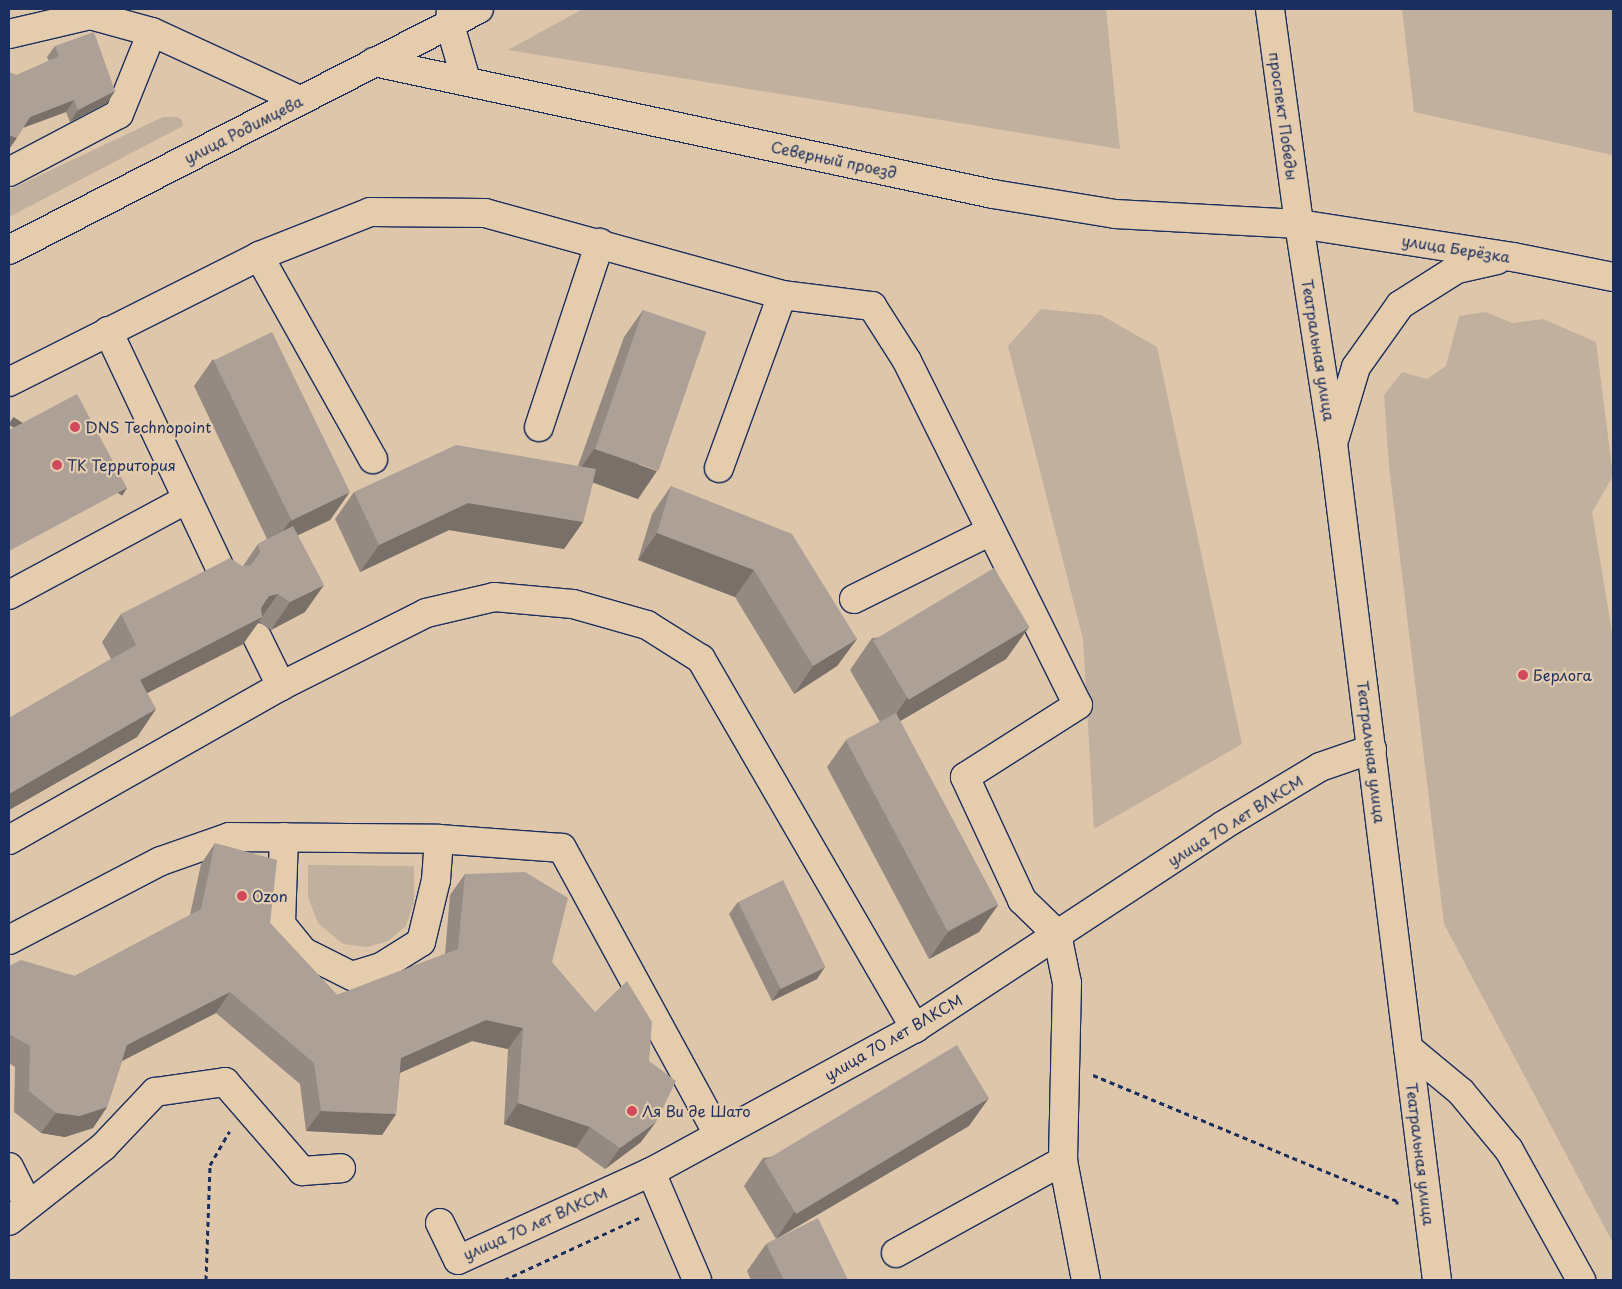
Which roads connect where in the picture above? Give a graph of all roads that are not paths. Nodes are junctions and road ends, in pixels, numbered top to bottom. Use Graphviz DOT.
graph roads {
  1 [pos="478,9"];
  2 [pos="1270,9"];
  3 [pos="85,12"];
  4 [pos="451,17"];
  5 [pos="152,32"];
  6 [pos="9,34"];
  7 [pos="374,62"];
  8 [pos="466,80"];
  9 [pos="300,100"];
  10 [pos="9,172"];
  11 [pos="1299,224"];
  12 [pos="600,243"];
  13 [pos="9,250"];
  14 [pos="259,256"];
  15 [pos="1513,257"];
  16 [pos="1613,278"];
  17 [pos="782,295"];
  18 [pos="108,331"];
  19 [pos="9,382"];
  20 [pos="539,427"];
  21 [pos="1333,443"];
  22 [pos="373,459"];
  23 [pos="719,468"];
  24 [pos="187,499"];
  25 [pos="992,532"];
  26 [pos="225,578"];
  27 [pos="9,595"];
  28 [pos="854,599"];
  29 [pos="257,637"];
  30 [pos="282,686"];
  31 [pos="1372,749"];
  32 [pos="284,837"];
  33 [pos="439,839"];
  34 [pos="9,840"];
  35 [pos="1057,934"];
  36 [pos="9,940"];
  37 [pos="915,1028"];
  38 [pos="1408,1048"];
  39 [pos="718,1134"];
  40 [pos="1063,1161"];
  41 [pos="9,1167"];
  42 [pos="341,1168"];
  43 [pos="651,1172"];
  44 [pos="18,1213"];
  45 [pos="440,1224"];
  46 [pos="896,1253"];
  47 [pos="697,1280"];
  48 [pos="1086,1280"];
  49 [pos="1437,1280"];
  50 [pos="1581,1280"];
  1 -- 4 [label="main road, улица Родимцева"];
  2 -- 11 [label="main road, проспект Победы"];
  3 -- 5 [label="main road"];
  3 -- 6 [label="main road"];
  4 -- 7 [label="main road, улица Родимцева"];
  4 -- 8 [label="main road"];
  5 -- 9 [label="main road"];
  5 -- 10 [label="main road"];
  7 -- 8 [label="main road, Северный проезд"];
  7 -- 9 [label="main road, улица Родимцева"];
  8 -- 11 [label="main road, Северный проезд"];
  9 -- 13 [label="main road, улица Родимцева"];
  11 -- 15 [label="main road, улица Берёзка"];
  11 -- 21 [label="main road, Театральная улица"];
  12 -- 14 [label="main road"];
  12 -- 17 [label="main road"];
  12 -- 20 [label="main road"];
  14 -- 18 [label="main road"];
  14 -- 22 [label="main road"];
  15 -- 16 [label="main road, улица Берёзка"];
  15 -- 21 [label="main road"];
  17 -- 23 [label="main road"];
  17 -- 25 [label="main road"];
  18 -- 19 [label="main road"];
  18 -- 24 [label="main road"];
  21 -- 31 [label="main road, Театральная улица"];
  24 -- 26 [label="main road"];
  24 -- 27 [label="main road"];
  25 -- 28 [label="main road"];
  25 -- 35 [label="main road"];
  29 -- 30 [label="main road"];
  30 -- 34 [label="main road"];
  30 -- 37 [label="main road"];
  31 -- 35 [label="main road, улица 70 лет ВЛКСМ"];
  31 -- 38 [label="main road, Театральная улица"];
  32 -- 33 [label="main road"];
  32 -- 33 [label="main road"];
  32 -- 36 [label="main road"];
  33 -- 39 [label="main road"];
  35 -- 37 [label="main road, улица 70 лет ВЛКСМ"];
  35 -- 40 [label="main road"];
  37 -- 39 [label="main road, улица 70 лет ВЛКСМ"];
  38 -- 49 [label="main road, Театральная улица"];
  38 -- 50 [label="main road"];
  39 -- 43 [label="main road, улица 70 лет ВЛКСМ"];
  40 -- 46 [label="main road"];
  40 -- 48 [label="main road"];
  41 -- 44 [label="main road"];
  42 -- 44 [label="main road"];
  43 -- 45 [label="main road, улица 70 лет ВЛКСМ"];
  43 -- 47 [label="main road"];
}
